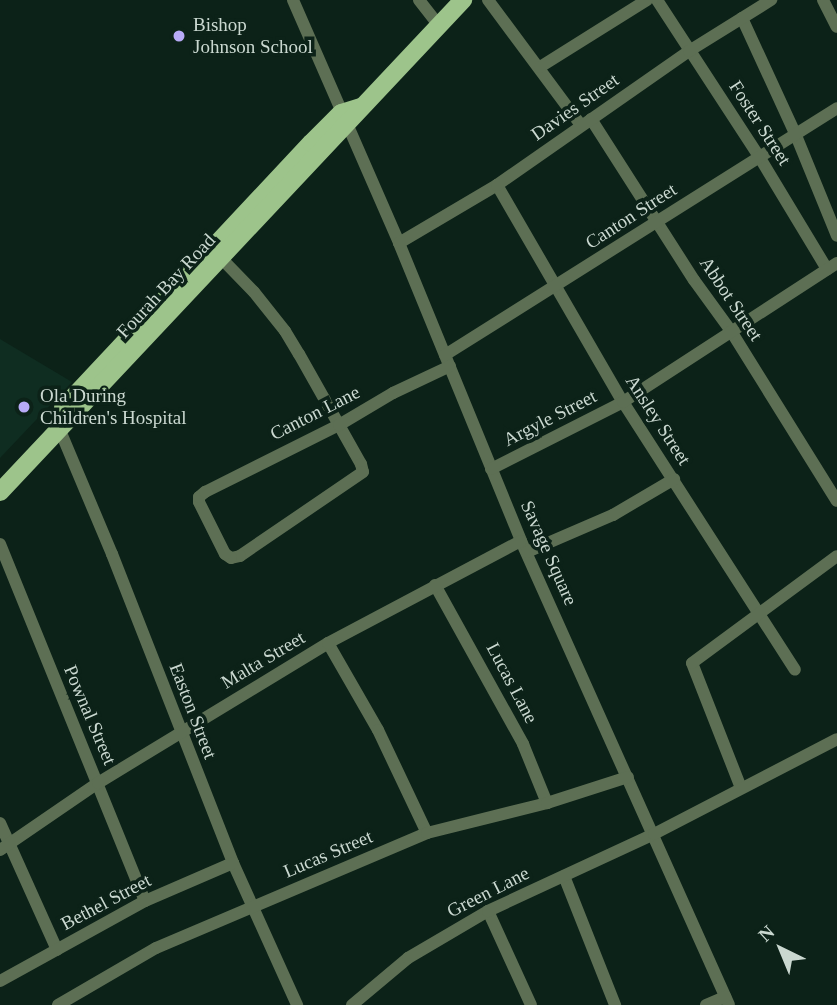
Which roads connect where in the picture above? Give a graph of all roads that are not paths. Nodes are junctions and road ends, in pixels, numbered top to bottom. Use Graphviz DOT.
graph roads {
  1 [pos="293,0"];
  2 [pos="419,0"];
  3 [pos="463,0"];
  4 [pos="488,0"];
  5 [pos="647,0"];
  6 [pos="657,0"];
  7 [pos="772,0"];
  8 [pos="822,0"];
  9 [pos="743,18"];
  10 [pos="439,26"];
  11 [pos="837,27"];
  12 [pos="689,51"];
  13 [pos="540,67"];
  14 [pos="837,108"];
  15 [pos="344,119"];
  16 [pos="586,122"];
  17 [pos="795,133"];
  18 [pos="760,158"];
  19 [pos="290,173"];
  20 [pos="497,185"];
  21 [pos="659,221"];
  22 [pos="837,236"];
  23 [pos="399,243"];
  24 [pos="220,258"];
  25 [pos="832,266"];
  26 [pos="184,288"];
  27 [pos="555,288"];
  28 [pos="731,331"];
  29 [pos="447,360"];
  30 [pos="623,402"];
  31 [pos="339,425"];
  32 [pos="59,428"];
  33 [pos="491,469"];
  34 [pos="0,475"];
  35 [pos="674,479"];
  36 [pos="0,492"];
  37 [pos="837,501"];
  38 [pos="0,544"];
  39 [pos="524,547"];
  40 [pos="837,556"];
  41 [pos="435,585"];
  42 [pos="759,613"];
  43 [pos="327,643"];
  44 [pos="795,670"];
  45 [pos="181,733"];
  46 [pos="837,739"];
  47 [pos="628,777"];
  48 [pos="98,783"];
  49 [pos="741,788"];
  50 [pos="547,803"];
  51 [pos="0,823"];
  52 [pos="427,833"];
  53 [pos="654,834"];
  54 [pos="4,848"];
  55 [pos="233,863"];
  56 [pos="564,876"];
  57 [pos="145,901"];
  58 [pos="251,906"];
  59 [pos="488,911"];
  60 [pos="57,950"];
  61 [pos="0,981"];
  62 [pos="83,1000"];
  63 [pos="727,1001"];
  64 [pos="58,1005"];
  65 [pos="297,1005"];
  66 [pos="352,1005"];
  67 [pos="531,1005"];
  68 [pos="615,1005"];
  69 [pos="706,1005"];
  1 -- 15 [label="street, Savage Square"];
  2 -- 10 [label="street"];
  3 -- 10 [label="main road, Fourah Bay Road"];
  4 -- 13 [label="street, Abbot Street"];
  5 -- 13 [label="street"];
  6 -- 12 [label="street, Foster Street"];
  7 -- 9 [label="street, Davies Street"];
  8 -- 11 [label="street"];
  9 -- 12 [label="street, Davies Street"];
  9 -- 17 [label="street"];
  10 -- 15 [label="main road, Fourah Bay Road"];
  12 -- 16 [label="street, Davies Street"];
  12 -- 18 [label="street, Foster Street"];
  13 -- 16 [label="street, Abbot Street"];
  14 -- 17 [label="street, Canton Street"];
  15 -- 19 [label="main road, Fourah Bay Road"];
  15 -- 23 [label="street, Savage Square"];
  16 -- 20 [label="street, Davies Street"];
  16 -- 21 [label="street, Abbot Street"];
  17 -- 18 [label="street, Canton Street"];
  17 -- 22 [label="street"];
  18 -- 21 [label="street, Canton Street"];
  18 -- 25 [label="street, Foster Street"];
  19 -- 24 [label="main road, Fourah Bay Road"];
  19 -- 26 [label="main road, Fourah Bay Road"];
  20 -- 23 [label="street, Davies Street"];
  20 -- 27 [label="street, Ansley Street"];
  21 -- 27 [label="street, Canton Street"];
  21 -- 28 [label="street, Abbot Street"];
  23 -- 29 [label="street, Savage Square"];
  24 -- 26 [label="main road, Fourah Bay Road"];
  24 -- 31 [label="street"];
  25 -- 28 [label="street, Argyle Street"];
  26 -- 32 [label="main road, Fourah Bay Road"];
  26 -- 34 [label="main road, Fourah Bay Road"];
  27 -- 29 [label="street, Canton Street"];
  27 -- 30 [label="street, Ansley Street"];
  28 -- 30 [label="street, Argyle Street"];
  28 -- 37 [label="street, Abbot Street"];
  29 -- 31 [label="street, Canton Lane"];
  29 -- 33 [label="street, Savage Square"];
  30 -- 33 [label="street, Argyle Street"];
  30 -- 35 [label="street, Ansley Street"];
  31 -- 31 [label="street, Canton Lane"];
  32 -- 36 [label="main road, Fourah Bay Road"];
  32 -- 45 [label="street, Easton Street"];
  33 -- 39 [label="street, Savage Square"];
  35 -- 39 [label="street, Malta Street"];
  35 -- 42 [label="street, Ansley Street"];
  38 -- 48 [label="street, Pownal Street"];
  39 -- 41 [label="street, Malta Street"];
  39 -- 47 [label="street, Savage Square"];
  40 -- 42 [label="street"];
  41 -- 43 [label="street, Malta Street"];
  41 -- 50 [label="street, Lucas Lane"];
  42 -- 44 [label="street, Ansley Street"];
  42 -- 49 [label="street"];
  43 -- 45 [label="street, Malta Street"];
  43 -- 52 [label="street"];
  45 -- 48 [label="street, Malta Street"];
  45 -- 55 [label="street, Easton Street"];
  46 -- 49 [label="street, Green Lane"];
  47 -- 50 [label="street, Lucas Street"];
  47 -- 53 [label="street, Savage Square"];
  48 -- 54 [label="street, Malta Street"];
  48 -- 57 [label="street, Pownal Street"];
  49 -- 53 [label="street, Green Lane"];
  50 -- 52 [label="street, Lucas Street"];
  51 -- 54 [label="street"];
  52 -- 58 [label="street, Lucas Street"];
  53 -- 56 [label="street, Green Lane"];
  53 -- 63 [label="street, Savage Square"];
  54 -- 60 [label="street"];
  55 -- 57 [label="street, Bethel Street"];
  55 -- 58 [label="street, Easton Street"];
  56 -- 59 [label="street, Green Lane"];
  56 -- 68 [label="street"];
  57 -- 60 [label="street, Bethel Street"];
  58 -- 62 [label="street, Lucas Street"];
  58 -- 65 [label="street, Easton Street"];
  59 -- 66 [label="street, Green Lane"];
  59 -- 67 [label="street"];
  60 -- 61 [label="street, Bethel Street"];
  62 -- 64 [label="street, Lucas Street"];
  63 -- 69 [label="street"];
}
